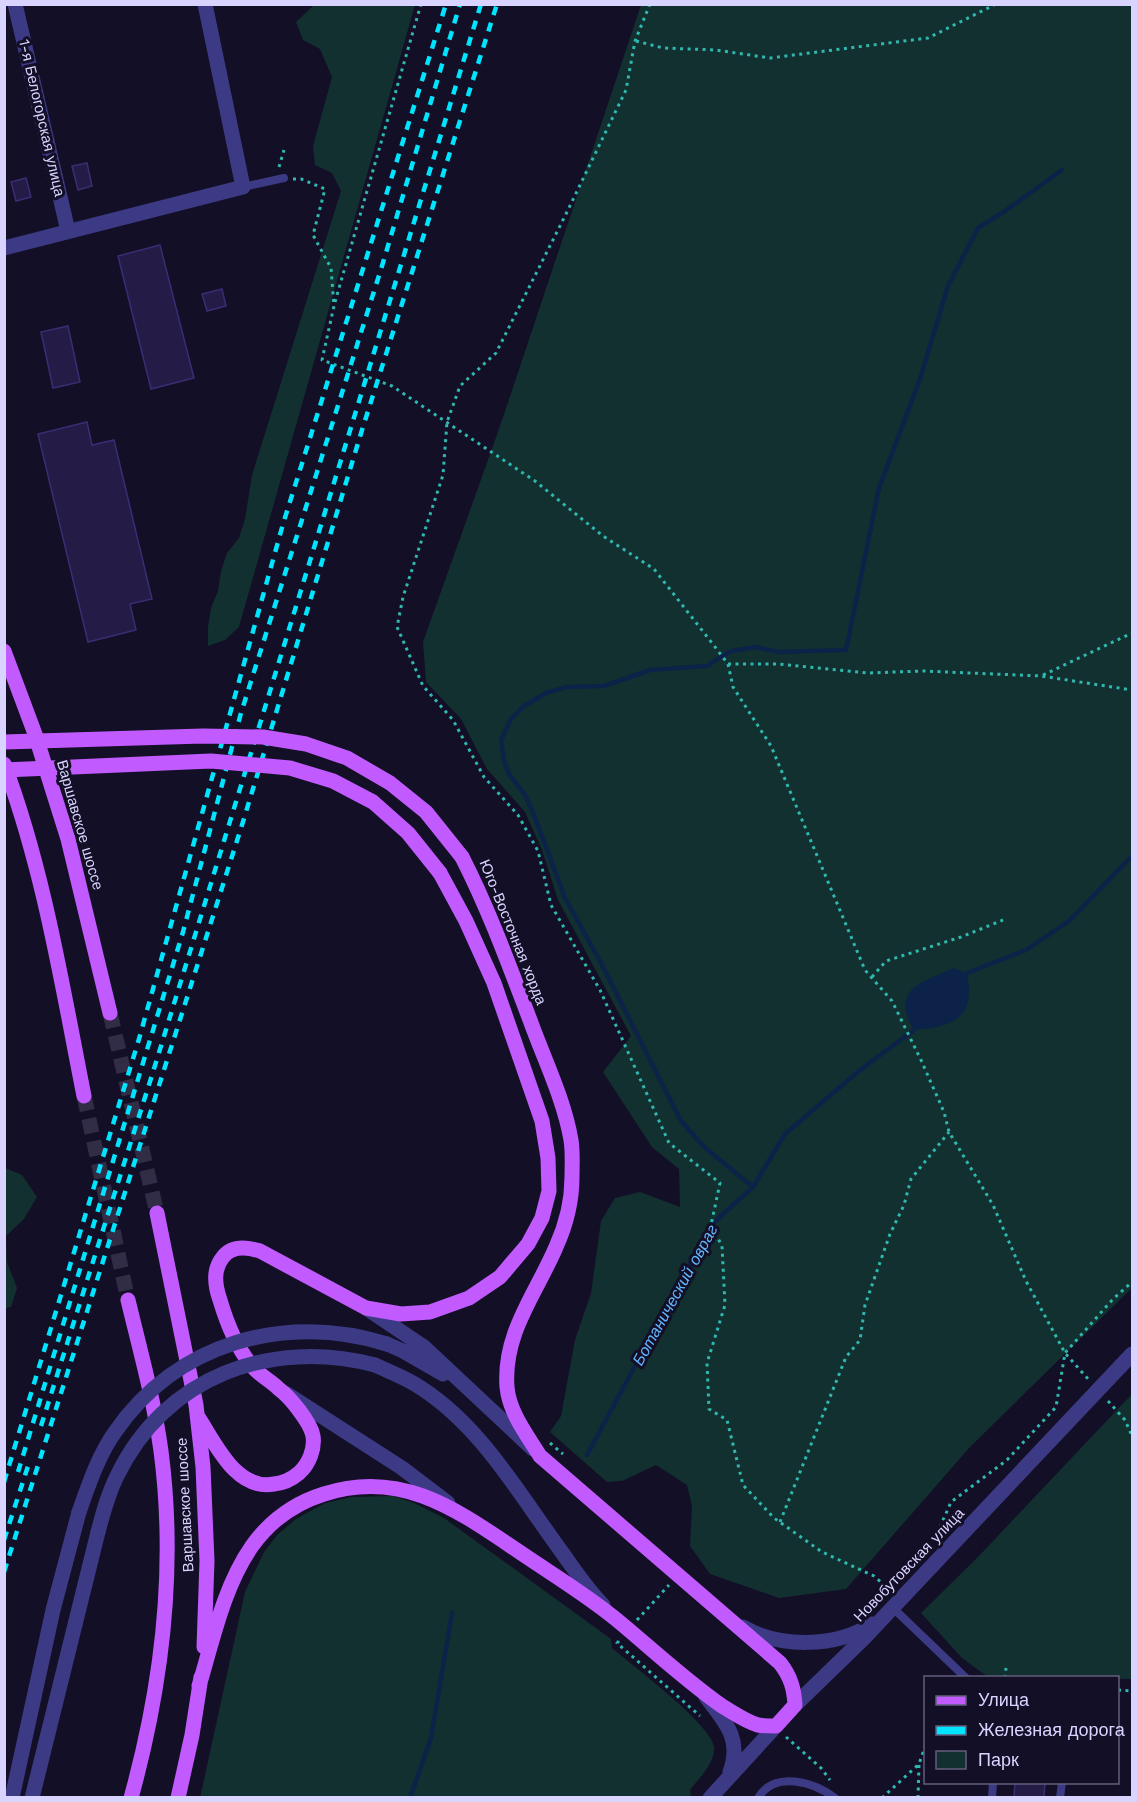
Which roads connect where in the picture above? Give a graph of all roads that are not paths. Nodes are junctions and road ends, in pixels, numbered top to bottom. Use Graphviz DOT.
graph roads {
  1 [pos="15,4"];
  2 [pos="205,4"];
  3 [pos="284,178"];
  4 [pos="243,187"];
  5 [pos="68,231"];
  6 [pos="4,248"];
  7 [pos="4,651"];
  8 [pos="4,742"];
  9 [pos="4,764"];
  10 [pos="4,770"];
  11 [pos="110,1012"];
  12 [pos="84,1096"];
  13 [pos="157,1213"];
  14 [pos="128,1300"];
  15 [pos="366,1308"];
  16 [pos="1132,1354"];
  17 [pos="279,1389"];
  18 [pos="478,1398"];
  19 [pos="198,1417"];
  20 [pos="540,1456"];
  21 [pos="461,1514"];
  22 [pos="889,1602"];
  23 [pos="726,1615"];
  24 [pos="616,1620"];
  25 [pos="965,1676"];
  26 [pos="199,1686"];
  27 [pos="703,1693"];
  28 [pos="795,1705"];
  29 [pos="780,1729"];
  30 [pos="729,1775"];
  31 [pos="12,1797"];
  32 [pos="32,1797"];
  33 [pos="131,1797"];
  34 [pos="178,1797"];
  35 [pos="710,1797"];
  36 [pos="758,1797"];
  37 [pos="835,1797"];
  1 -- 5 [label="street, 1-я Белогорская улица"];
  2 -- 4 [label="street"];
  3 -- 4 [label="lane"];
  4 -- 5 [label="street"];
  5 -- 6 [label="street"];
  7 -- 11 [label="main road, Варшавское шоссе"];
  8 -- 20 [label="main road, Юго-Восточная хорда, bridge"];
  9 -- 12 [label="main road"];
  10 -- 15 [label="main road, bridge"];
  13 -- 19 [label="main road, Варшавское шоссе"];
  14 -- 33 [label="main road, Варшавское шоссе"];
  15 -- 17 [label="main road"];
  15 -- 18 [label="street"];
  16 -- 22 [label="street, Новобутовская улица"];
  17 -- 19 [label="main road"];
  17 -- 21 [label="street"];
  18 -- 20 [label="street"];
  18 -- 31 [label="street, bridge"];
  19 -- 26 [label="main road, Варшавское шоссе"];
  20 -- 23 [label="main road, Юго-Восточная хорда"];
  21 -- 24 [label="main road"];
  21 -- 26 [label="main road"];
  22 -- 23 [label="street"];
  22 -- 25 [label="lane"];
  22 -- 28 [label="street, Новобутовская улица"];
  23 -- 28 [label="main road, Юго-Восточная хорда"];
  24 -- 27 [label="main road"];
  24 -- 32 [label="street, bridge"];
  26 -- 34 [label="main road, Варшавское шоссе"];
  27 -- 29 [label="main road"];
  27 -- 30 [label="street"];
  28 -- 29 [label="main road, Новобутовская улица"];
  29 -- 30 [label="street, Новобутовская улица"];
  30 -- 35 [label="street, Новобутовская улица"];
  36 -- 37 [label="lane"];
}
